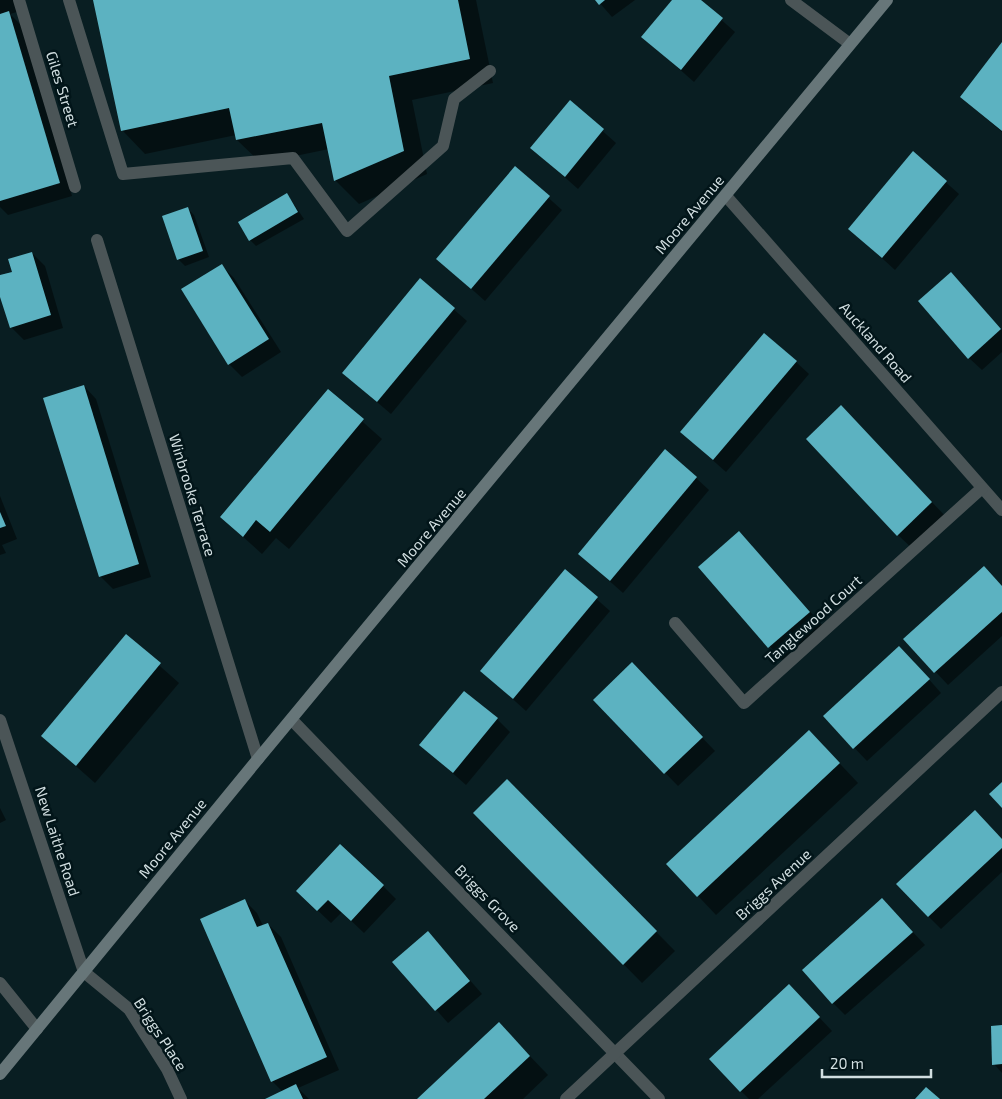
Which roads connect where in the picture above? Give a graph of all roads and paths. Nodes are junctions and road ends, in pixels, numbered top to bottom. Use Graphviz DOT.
graph roads {
  1 [pos="19,0"];
  2 [pos="69,0"];
  3 [pos="791,0"];
  4 [pos="887,0"];
  5 [pos="850,44"];
  6 [pos="490,71"];
  7 [pos="75,187"];
  8 [pos="726,196"];
  9 [pos="97,240"];
  10 [pos="982,488"];
  11 [pos="1002,510"];
  12 [pos="674,623"];
  13 [pos="1002,692"];
  14 [pos="0,720"];
  15 [pos="292,720"];
  16 [pos="258,759"];
  17 [pos="84,972"];
  18 [pos="0,983"];
  19 [pos="37,1029"];
  20 [pos="616,1053"];
  21 [pos="0,1074"];
  22 [pos="181,1099"];
  23 [pos="566,1099"];
  24 [pos="659,1099"];
  1 -- 7 [label="street, Giles Street"];
  2 -- 6 [label="street"];
  3 -- 5 [label="street"];
  4 -- 5 [label="street, Moore Avenue"];
  5 -- 8 [label="street, Moore Avenue"];
  8 -- 10 [label="street, Auckland Road"];
  8 -- 15 [label="street, Moore Avenue"];
  9 -- 16 [label="street, Winbrooke Terrace"];
  10 -- 11 [label="street, Auckland Road"];
  10 -- 12 [label="street, Tanglewood Court"];
  13 -- 20 [label="street, Briggs Avenue"];
  14 -- 17 [label="street, New Laithe Road"];
  15 -- 16 [label="street, Moore Avenue"];
  15 -- 20 [label="street, Briggs Grove"];
  16 -- 17 [label="street, Moore Avenue"];
  17 -- 19 [label="street, Moore Avenue"];
  17 -- 22 [label="street, Briggs Place"];
  18 -- 19 [label="street"];
  19 -- 21 [label="street, Moore Avenue"];
  20 -- 23 [label="street, Briggs Avenue"];
  20 -- 24 [label="street, Briggs Grove"];
}
